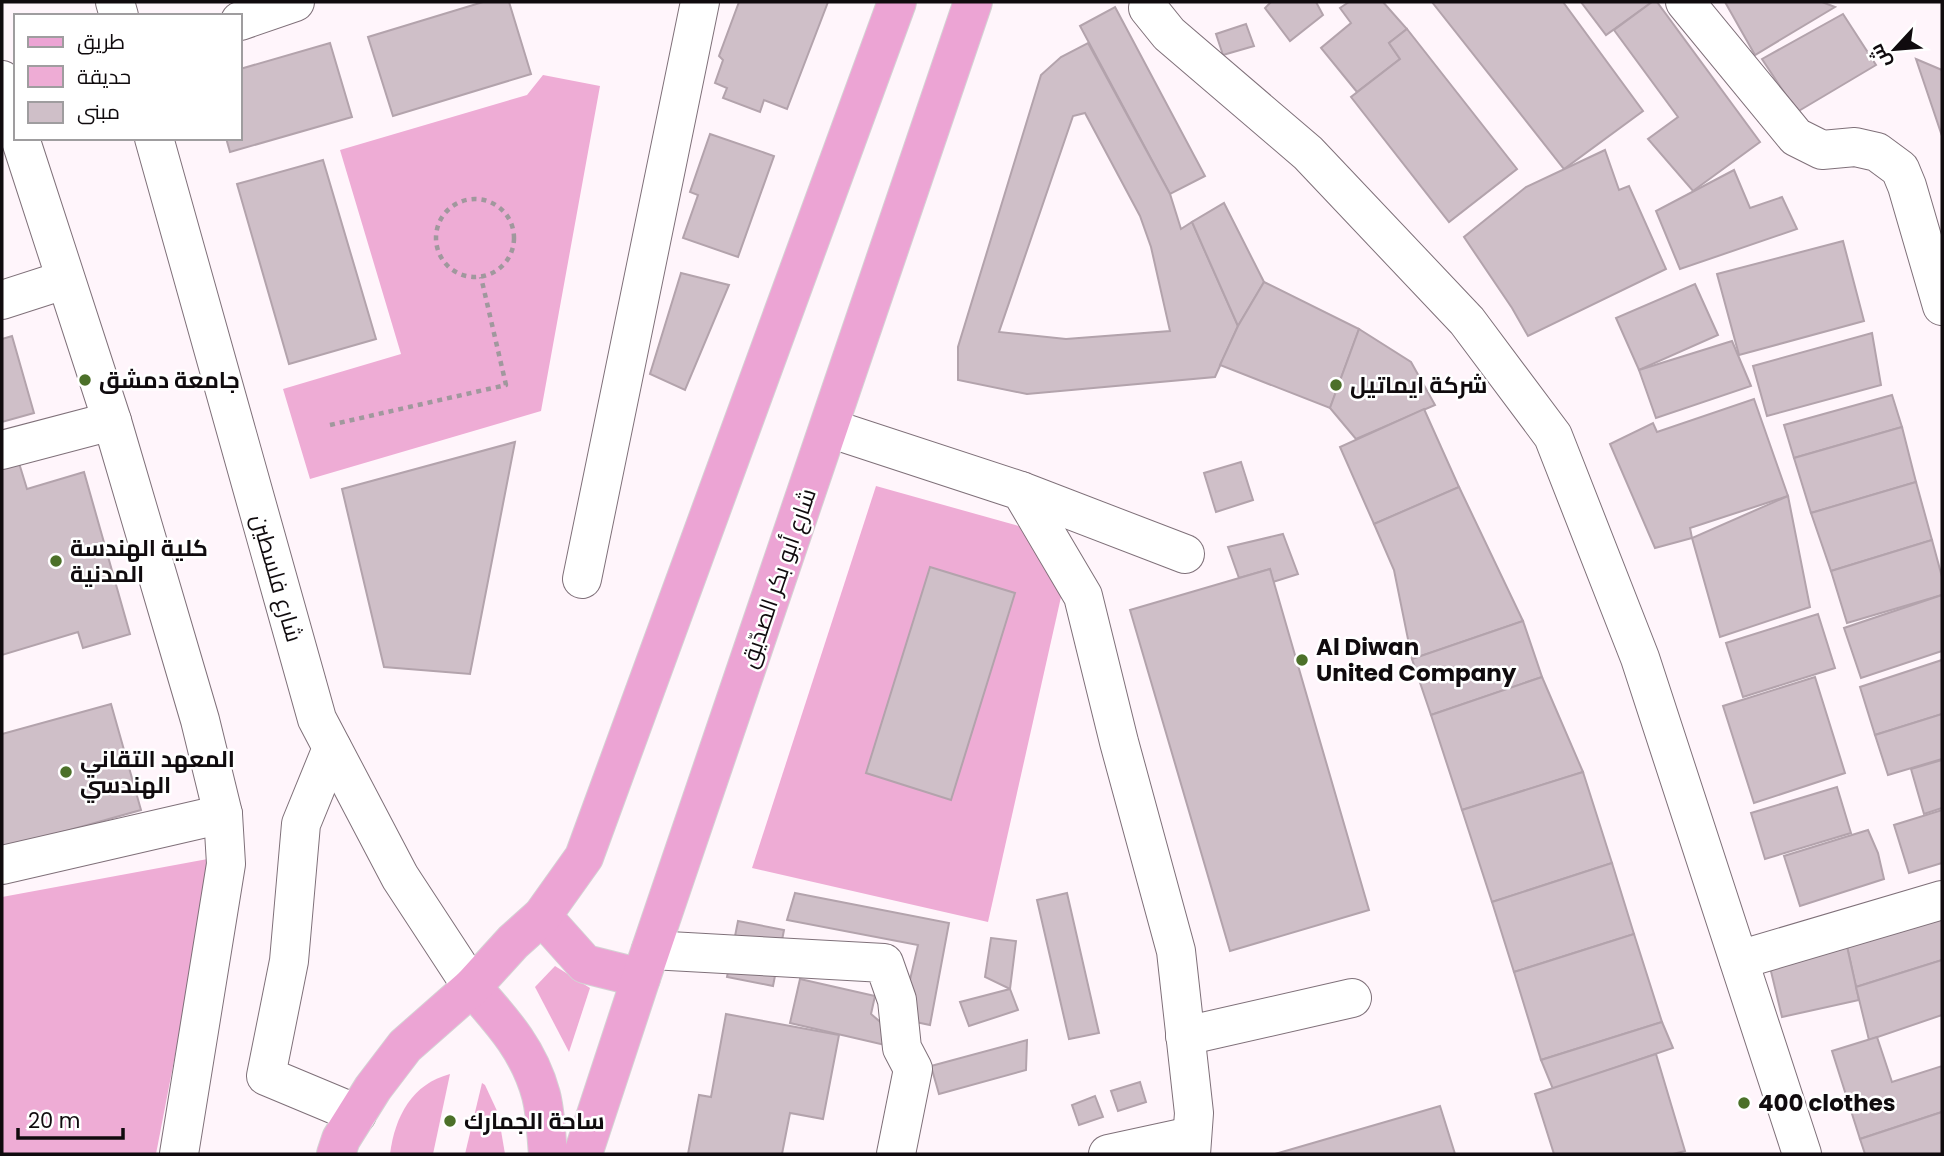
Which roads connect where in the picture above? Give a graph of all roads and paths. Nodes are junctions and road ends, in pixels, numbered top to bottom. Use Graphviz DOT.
graph roads {
  1 [pos="295,2"];
  2 [pos="700,2"];
  3 [pos="897,2"];
  4 [pos="973,2"];
  5 [pos="1685,2"];
  6 [pos="1149,8"];
  7 [pos="242,20"];
  8 [pos="2,85"];
  9 [pos="14,120"];
  10 [pos="21,140"];
  11 [pos="155,140"];
  12 [pos="481,277"];
  13 [pos="64,280"];
  14 [pos="2,300"];
  15 [pos="1942,306"];
  16 [pos="112,421"];
  17 [pos="330,425"];
  18 [pos="829,429"];
  19 [pos="2,450"];
  20 [pos="1021,491"];
  21 [pos="1185,554"];
  22 [pos="582,579"];
  23 [pos="332,748"];
  24 [pos="223,814"];
  25 [pos="2,866"];
  26 [pos="1942,900"];
  27 [pos="542,916"];
  28 [pos="1739,960"];
  29 [pos="646,964"];
  30 [pos="472,987"];
  31 [pos="1352,998"];
  32 [pos="1185,1036"];
  33 [pos="357,1114"];
  34 [pos="1191,1145"];
  35 [pos="179,1154"];
  36 [pos="336,1154"];
  37 [pos="365,1154"];
  38 [pos="548,1154"];
  39 [pos="583,1154"];
  40 [pos="896,1154"];
  41 [pos="1108,1154"];
  42 [pos="1802,1154"];
  1 -- 7 [label="street"];
  2 -- 22 [label="street"];
  3 -- 27 [label="main road"];
  4 -- 18 [label="main road, شارع أبو بكر الصدّيق"];
  5 -- 15 [label="street"];
  6 -- 28 [label="street"];
  8 -- 9 [label="street"];
  10 -- 13 [label="street"];
  11 -- 23 [label="street, شارع فلسطين"];
  12 -- 12 [label="path"];
  12 -- 17 [label="path"];
  13 -- 14 [label="street"];
  13 -- 16 [label="street"];
  16 -- 19 [label="street"];
  16 -- 24 [label="street"];
  18 -- 20 [label="street"];
  18 -- 29 [label="main road, شارع أبو بكر الصدّيق"];
  20 -- 21 [label="street"];
  20 -- 32 [label="street"];
  23 -- 30 [label="street, شارع فلسطين"];
  23 -- 33 [label="street"];
  24 -- 25 [label="street"];
  24 -- 35 [label="street"];
  26 -- 28 [label="street"];
  27 -- 29 [label="main road"];
  27 -- 30 [label="main road"];
  28 -- 42 [label="street"];
  29 -- 39 [label="main road, شارع أبو بكر الصدّيق"];
  29 -- 40 [label="street"];
  30 -- 33 [label="main road"];
  30 -- 38 [label="main road"];
  31 -- 32 [label="street"];
  32 -- 34 [label="street"];
  33 -- 36 [label="main road"];
  33 -- 37 [label="main road"];
  34 -- 41 [label="street"];
}
